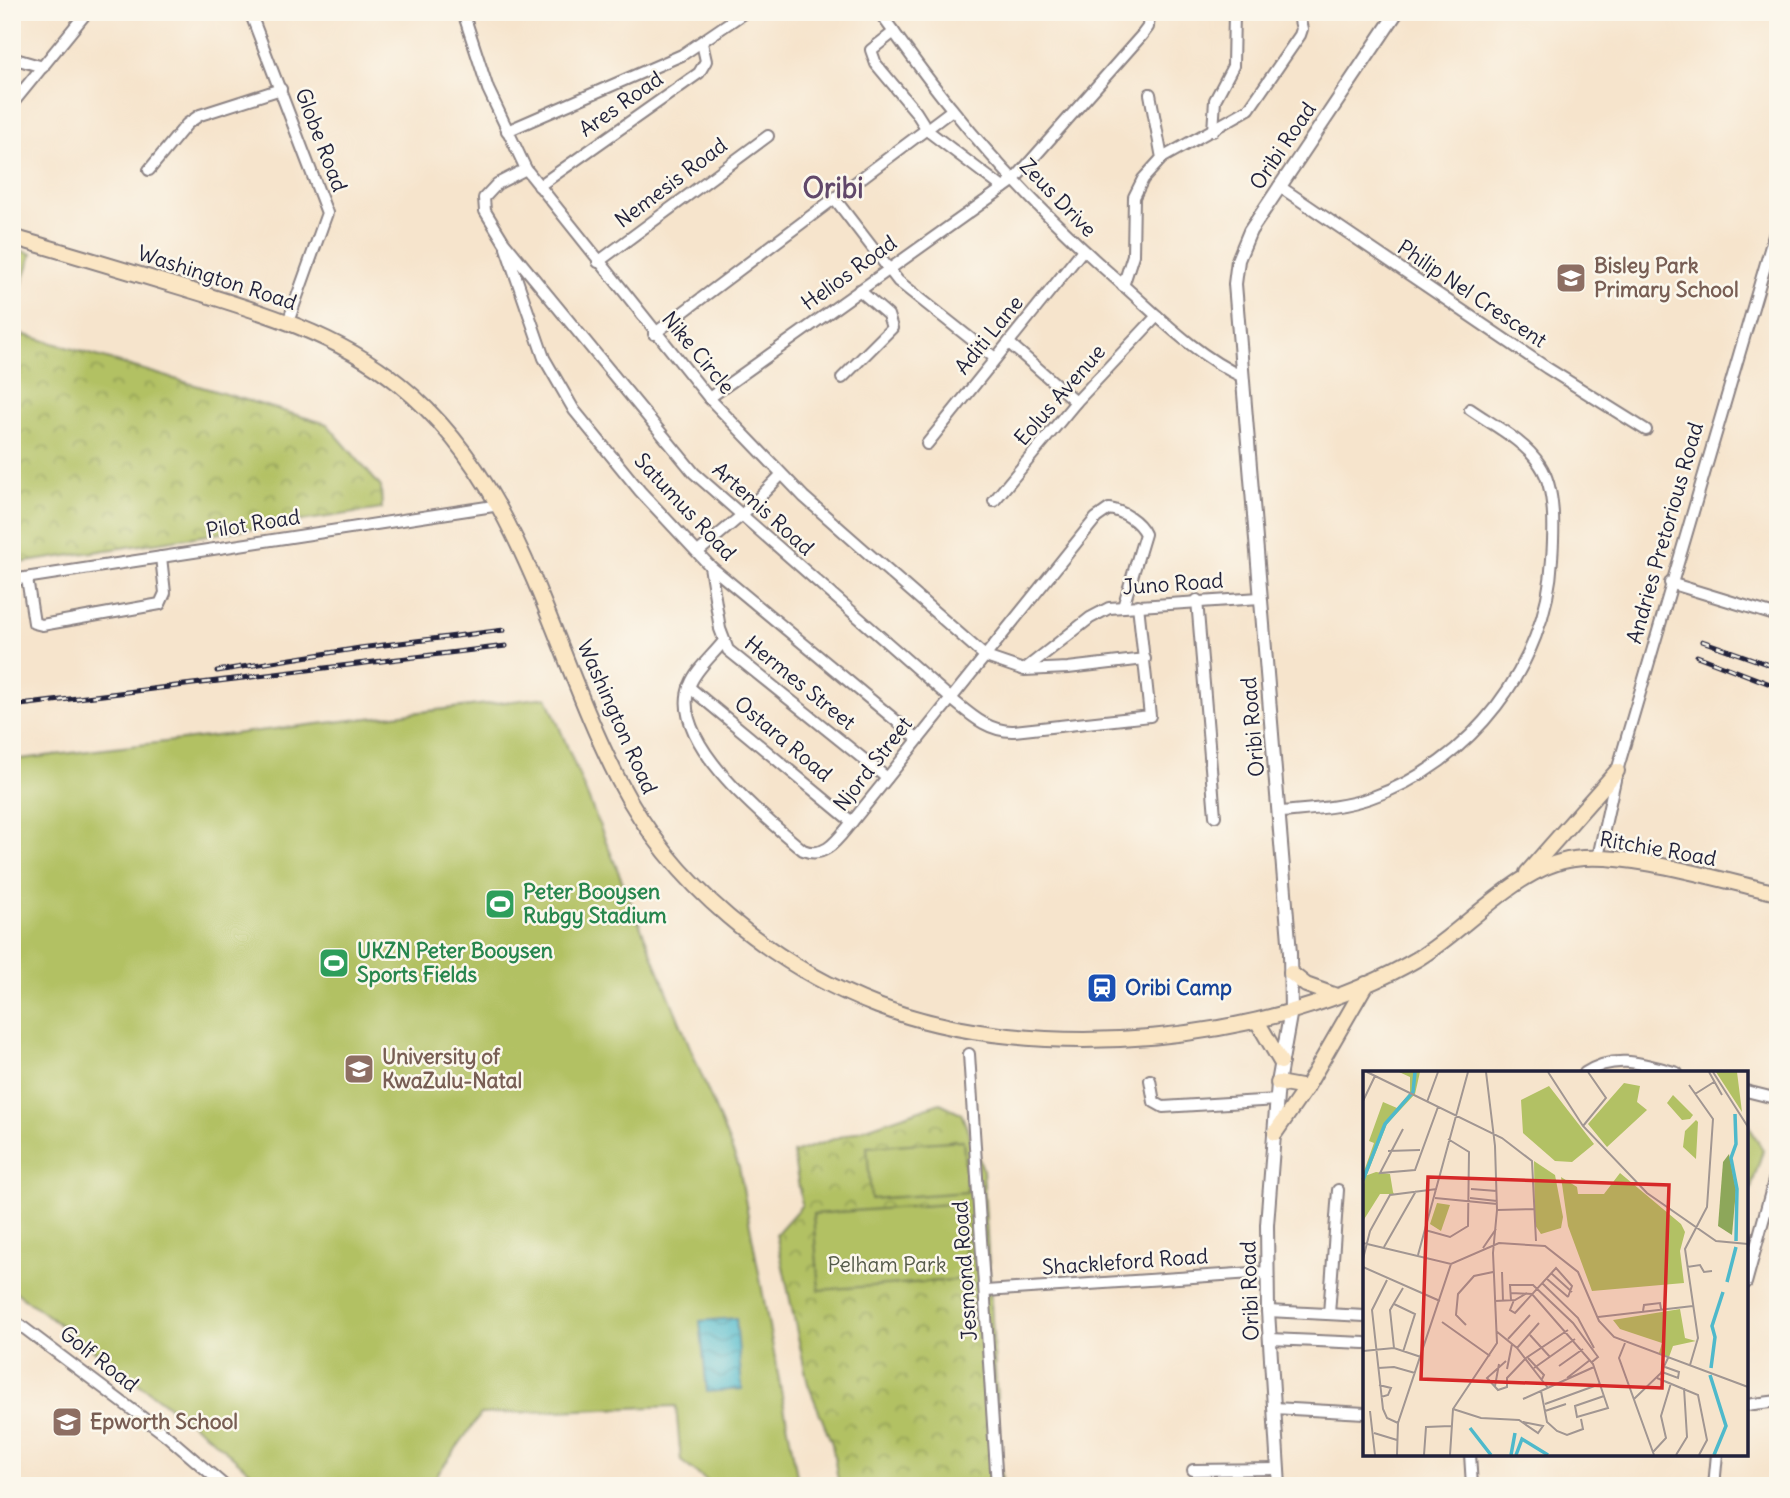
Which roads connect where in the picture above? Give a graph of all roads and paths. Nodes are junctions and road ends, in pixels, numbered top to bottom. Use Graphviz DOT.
graph roads {
  1 [pos="87,12"];
  2 [pos="250,12"];
  3 [pos="463,12"];
  4 [pos="745,12"];
  5 [pos="879,12"];
  6 [pos="1149,12"];
  7 [pos="1234,12"];
  8 [pos="1298,12"];
  9 [pos="1397,12"];
  10 [pos="894,32"];
  11 [pos="702,43"];
  12 [pos="12,58"];
  13 [pos="43,67"];
  14 [pos="281,89"];
  15 [pos="1150,94"];
  16 [pos="12,104"];
  17 [pos="952,110"];
  18 [pos="507,131"];
  19 [pos="928,131"];
  20 [pos="1213,131"];
  21 [pos="768,136"];
  22 [pos="1163,158"];
  23 [pos="526,169"];
  24 [pos="149,170"];
  25 [pos="1013,181"];
  26 [pos="539,186"];
  27 [pos="1279,186"];
  28 [pos="1003,188"];
  29 [pos="835,199"];
  30 [pos="1778,222"];
  31 [pos="12,237"];
  32 [pos="504,242"];
  33 [pos="1082,251"];
  34 [pos="598,262"];
  35 [pos="886,268"];
  36 [pos="1124,286"];
  37 [pos="859,290"];
  38 [pos="1157,316"];
  39 [pos="288,323"];
  40 [pos="654,334"];
  41 [pos="1009,343"];
  42 [pos="995,358"];
  43 [pos="1242,377"];
  44 [pos="842,378"];
  45 [pos="709,398"];
  46 [pos="1076,402"];
  47 [pos="1470,409"];
  48 [pos="1646,430"];
  49 [pos="927,444"];
  50 [pos="781,475"];
  51 [pos="994,501"];
  52 [pos="500,505"];
  53 [pos="741,516"];
  54 [pos="698,552"];
  55 [pos="161,557"];
  56 [pos="710,566"];
  57 [pos="27,578"];
  58 [pos="12,580"];
  59 [pos="1670,583"];
  60 [pos="1260,598"];
  61 [pos="1197,600"];
  62 [pos="1138,605"];
  63 [pos="1123,607"];
  64 [pos="1778,616"];
  65 [pos="723,642"];
  66 [pos="986,657"];
  67 [pos="1145,659"];
  68 [pos="1024,670"];
  69 [pos="689,687"];
  70 [pos="949,697"];
  71 [pos="918,739"];
  72 [pos="1616,771"];
  73 [pos="887,778"];
  74 [pos="1280,811"];
  75 [pos="1215,816"];
  76 [pos="852,822"];
  77 [pos="1598,858"];
  78 [pos="1522,879"];
  79 [pos="1778,893"];
  80 [pos="1396,970"];
  81 [pos="1291,973"];
  82 [pos="1366,984"];
  83 [pos="1334,995"];
  84 [pos="1291,1010"];
  85 [pos="1258,1021"];
  86 [pos="969,1054"];
  87 [pos="1281,1062"];
  88 [pos="1589,1071"];
  89 [pos="1669,1071"];
  90 [pos="1150,1080"];
  91 [pos="1278,1083"];
  92 [pos="1306,1088"];
  93 [pos="1748,1092"];
  94 [pos="1778,1099"];
  95 [pos="1277,1100"];
  96 [pos="1275,1133"];
  97 [pos="1778,1166"];
  98 [pos="1338,1190"];
  99 [pos="1267,1272"];
  100 [pos="1748,1276"];
  101 [pos="986,1291"];
  102 [pos="1268,1311"];
  103 [pos="1329,1314"];
  104 [pos="1363,1316"];
  105 [pos="12,1319"];
  106 [pos="1270,1339"];
  107 [pos="1363,1343"];
  108 [pos="1778,1401"];
  109 [pos="1748,1405"];
  110 [pos="1275,1408"];
  111 [pos="1363,1413"];
  112 [pos="1470,1456"];
  113 [pos="1717,1456"];
  114 [pos="1278,1469"];
  115 [pos="1192,1470"];
  116 [pos="225,1486"];
  117 [pos="997,1486"];
  118 [pos="1279,1486"];
  119 [pos="1472,1486"];
  120 [pos="1713,1486"];
  1 -- 13 [label="street"];
  2 -- 14 [label="street, Globe Road"];
  3 -- 18 [label="street, Nike Circle"];
  4 -- 11 [label="street, Ares Road"];
  5 -- 10 [label="street, Zeus Drive"];
  6 -- 25 [label="street, Helios Road"];
  7 -- 20 [label="street"];
  8 -- 20 [label="street"];
  9 -- 27 [label="street, Oribi Road"];
  10 -- 17 [label="street, Zeus Drive"];
  10 -- 19 [label="street"];
  11 -- 18 [label="street, Ares Road"];
  11 -- 26 [label="street, Ares Road"];
  12 -- 13 [label="street"];
  13 -- 16 [label="street"];
  14 -- 24 [label="street"];
  14 -- 39 [label="street, Globe Road"];
  15 -- 22 [label="street"];
  17 -- 19 [label="street"];
  17 -- 25 [label="street, Zeus Drive"];
  18 -- 23 [label="street, Nike Circle"];
  19 -- 28 [label="street"];
  19 -- 29 [label="street"];
  20 -- 22 [label="street"];
  21 -- 34 [label="street, Nemesis Road"];
  22 -- 36 [label="street"];
  23 -- 26 [label="street, Nike Circle"];
  23 -- 32 [label="street, Artemis Road"];
  25 -- 28 [label="street, Helios Road"];
  25 -- 33 [label="street, Zeus Drive"];
  26 -- 34 [label="street, Nike Circle"];
  27 -- 43 [label="street, Oribi Road"];
  27 -- 48 [label="street, Philip Nel Crescent"];
  28 -- 35 [label="street, Helios Road"];
  29 -- 35 [label="street"];
  29 -- 40 [label="street"];
  30 -- 59 [label="street, Andries Pretorious Road"];
  31 -- 39 [label="main road, Washington Road"];
  32 -- 53 [label="street, Artemis Road"];
  32 -- 54 [label="street, Satumus Road"];
  33 -- 36 [label="street, Zeus Drive"];
  33 -- 41 [label="street, Aditi Lane"];
  34 -- 40 [label="street, Nike Circle"];
  35 -- 37 [label="street, Helios Road"];
  35 -- 42 [label="street"];
  36 -- 38 [label="street, Zeus Drive"];
  37 -- 44 [label="street"];
  37 -- 45 [label="street, Helios Road"];
  38 -- 43 [label="street, Zeus Drive"];
  38 -- 46 [label="street, Eolus Avenue"];
  39 -- 52 [label="main road, Washington Road"];
  40 -- 45 [label="street, Nike Circle"];
  41 -- 42 [label="street, Aditi Lane"];
  41 -- 46 [label="street"];
  42 -- 49 [label="street, Aditi Lane"];
  43 -- 60 [label="street, Oribi Road"];
  45 -- 50 [label="street, Nike Circle"];
  46 -- 51 [label="street, Eolus Avenue"];
  47 -- 74 [label="street"];
  50 -- 53 [label="street"];
  50 -- 66 [label="street, Nike Circle"];
  52 -- 55 [label="street, Pilot Road"];
  52 -- 85 [label="main road, Washington Road"];
  53 -- 54 [label="street"];
  53 -- 70 [label="street, Artemis Road"];
  54 -- 56 [label="street, Satumus Road"];
  55 -- 57 [label="street, Pilot Road"];
  55 -- 57 [label="street"];
  56 -- 65 [label="street"];
  56 -- 71 [label="street, Satumus Road"];
  57 -- 58 [label="street, Pilot Road"];
  59 -- 64 [label="street"];
  59 -- 72 [label="street, Andries Pretorious Road"];
  60 -- 61 [label="street, Juno Road"];
  60 -- 74 [label="street, Oribi Road"];
  61 -- 62 [label="street, Juno Road"];
  61 -- 75 [label="street"];
  62 -- 63 [label="street, Juno Road"];
  62 -- 67 [label="street"];
  63 -- 66 [label="street, Njord Street"];
  63 -- 68 [label="street, Juno Road"];
  65 -- 69 [label="street"];
  65 -- 73 [label="street, Hermes Street"];
  66 -- 68 [label="street"];
  66 -- 70 [label="street, Njord Street"];
  67 -- 68 [label="street"];
  67 -- 70 [label="street, Artemis Road"];
  69 -- 76 [label="street, Ostara Road"];
  69 -- 76 [label="street, Njord Street"];
  70 -- 71 [label="street, Njord Street"];
  71 -- 73 [label="street, Njord Street"];
  72 -- 77 [label="street, Andries Pretorious Road"];
  72 -- 78 [label="main road"];
  73 -- 76 [label="street, Njord Street"];
  74 -- 81 [label="street, Oribi Road"];
  77 -- 78 [label="main road, Ritchie Road"];
  77 -- 79 [label="main road, Ritchie Road"];
  78 -- 80 [label="main road, Ritchie Road"];
  80 -- 82 [label="main road, Washington Road"];
  81 -- 83 [label="main road"];
  81 -- 84 [label="street, Oribi Road"];
  82 -- 83 [label="main road, Washington Road"];
  82 -- 92 [label="main road"];
  83 -- 84 [label="main road, Washington Road"];
  84 -- 85 [label="main road, Washington Road"];
  84 -- 87 [label="street, Oribi Road"];
  85 -- 87 [label="main road"];
  86 -- 101 [label="street, Jesmond Road"];
  87 -- 91 [label="street, Oribi Road"];
  88 -- 89 [label="street"];
  90 -- 95 [label="street"];
  91 -- 92 [label="main road"];
  91 -- 95 [label="street, Oribi Road"];
  92 -- 96 [label="main road"];
  93 -- 94 [label="street"];
  95 -- 96 [label="street, Oribi Road"];
  96 -- 99 [label="street, Oribi Road"];
  97 -- 100 [label="street"];
  98 -- 103 [label="street"];
  99 -- 101 [label="street, Shackleford Road"];
  99 -- 102 [label="street, Oribi Road"];
  101 -- 117 [label="street, Jesmond Road"];
  102 -- 103 [label="street"];
  102 -- 106 [label="street, Oribi Road"];
  103 -- 104 [label="street"];
  105 -- 116 [label="street, Golf Road"];
  106 -- 107 [label="street"];
  106 -- 110 [label="street, Oribi Road"];
  108 -- 109 [label="street"];
  110 -- 111 [label="street"];
  110 -- 114 [label="street, Oribi Road"];
  112 -- 119 [label="street"];
  113 -- 120 [label="street"];
  114 -- 115 [label="street"];
  114 -- 118 [label="street, Oribi Road"];
}
